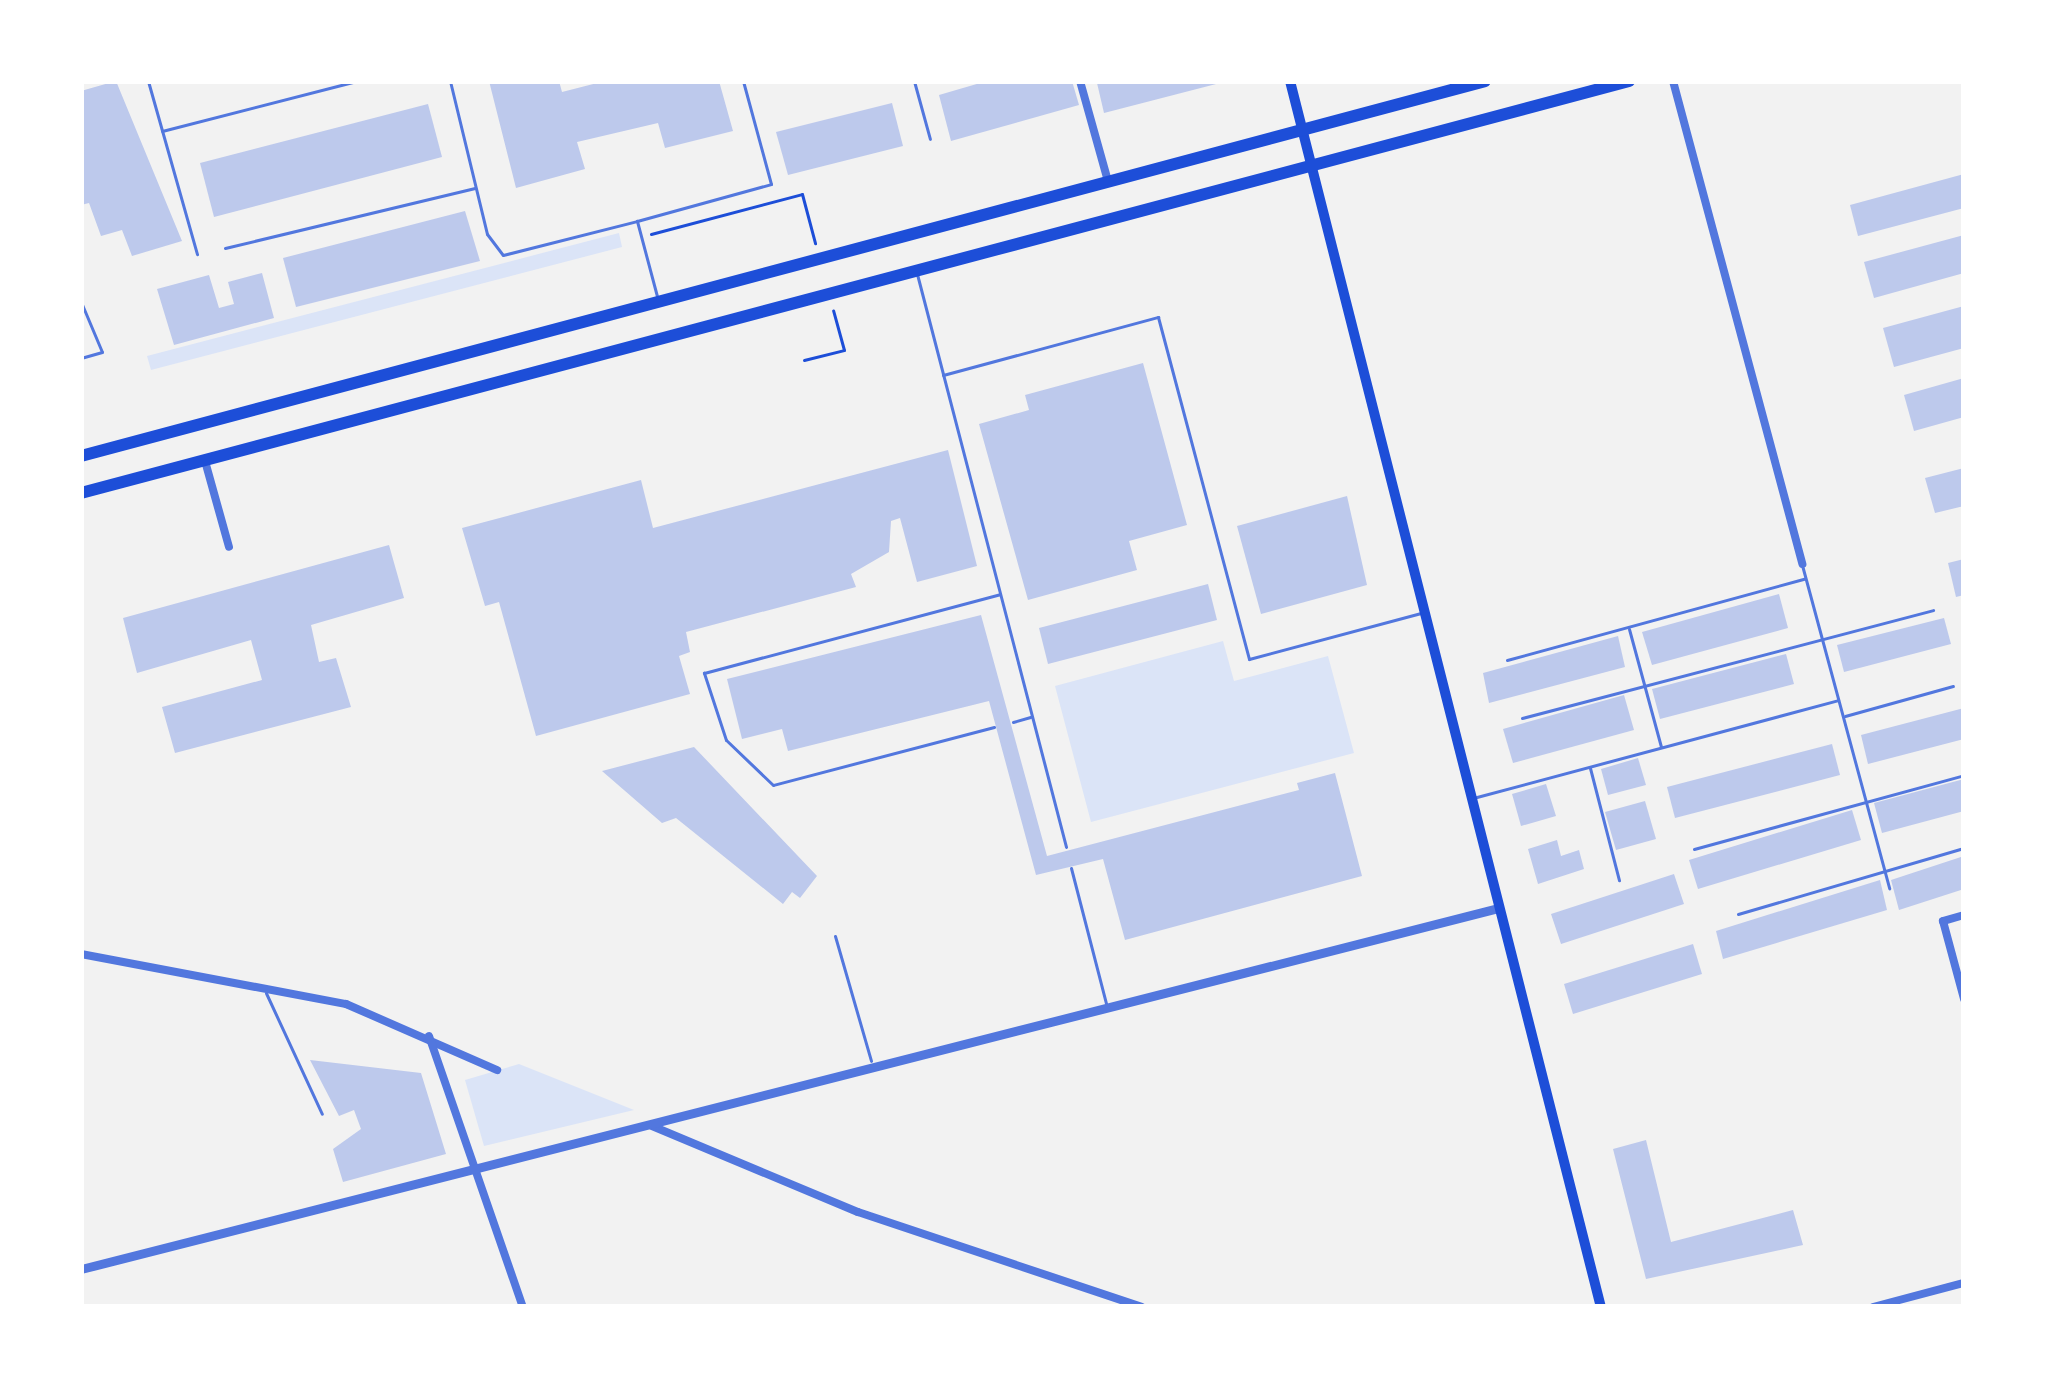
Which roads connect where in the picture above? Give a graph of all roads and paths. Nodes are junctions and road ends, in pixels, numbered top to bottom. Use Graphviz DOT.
graph roads {
  1 [pos="148,81"];
  2 [pos="357,81"];
  3 [pos="450,81"];
  4 [pos="743,81"];
  5 [pos="914,81"];
  6 [pos="1080,81"];
  7 [pos="1290,81"];
  8 [pos="1485,81"];
  9 [pos="1629,81"];
  10 [pos="1673,81"];
  11 [pos="1302,129"];
  12 [pos="162,131"];
  13 [pos="930,139"];
  14 [pos="1311,166"];
  15 [pos="1108,181"];
  16 [pos="477,187"];
  17 [pos="802,194"];
  18 [pos="637,221"];
  19 [pos="641,237"];
  20 [pos="225,248"];
  21 [pos="197,254"];
  22 [pos="916,270"];
  23 [pos="81,302"];
  24 [pos="658,302"];
  25 [pos="844,350"];
  26 [pos="81,358"];
  27 [pos="804,360"];
  28 [pos="943,375"];
  29 [pos="81,456"];
  30 [pos="205,461"];
  31 [pos="81,494"];
  32 [pos="230,548"];
  33 [pos="1802,564"];
  34 [pos="1806,579"];
  35 [pos="1000,594"];
  36 [pos="1933,610"];
  37 [pos="1425,612"];
  38 [pos="1629,627"];
  39 [pos="1822,640"];
  40 [pos="1507,660"];
  41 [pos="1954,686"];
  42 [pos="1645,687"];
  43 [pos="1838,700"];
  44 [pos="1032,717"];
  45 [pos="1843,717"];
  46 [pos="1522,718"];
  47 [pos="1013,722"];
  48 [pos="994,727"];
  49 [pos="1661,747"];
  50 [pos="1590,766"];
  51 [pos="1964,775"];
  52 [pos="1471,798"];
  53 [pos="1865,802"];
  54 [pos="1066,848"];
  55 [pos="1964,848"];
  56 [pos="1694,849"];
  57 [pos="1071,868"];
  58 [pos="1884,871"];
  59 [pos="1619,880"];
  60 [pos="1889,888"];
  61 [pos="1498,908"];
  62 [pos="1738,914"];
  63 [pos="1964,915"];
  64 [pos="835,936"];
  65 [pos="81,954"];
  66 [pos="262,986"];
  67 [pos="1964,998"];
  68 [pos="1107,1009"];
  69 [pos="429,1036"];
  70 [pos="873,1069"];
  71 [pos="497,1070"];
  72 [pos="322,1114"];
  73 [pos="652,1126"];
  74 [pos="477,1170"];
  75 [pos="81,1268"];
  76 [pos="1964,1282"];
  77 [pos="524,1307"];
  78 [pos="1142,1307"];
  79 [pos="1601,1307"];
  80 [pos="1873,1307"];
  1 -- 12 [label="lane"];
  2 -- 12 [label="lane"];
  3 -- 16 [label="lane"];
  4 -- 18 [label="lane"];
  5 -- 13 [label="lane"];
  6 -- 15 [label="street"];
  7 -- 11 [label="main road"];
  8 -- 11 [label="highway"];
  9 -- 14 [label="highway"];
  10 -- 33 [label="street"];
  11 -- 14 [label="main road"];
  11 -- 15 [label="highway"];
  12 -- 21 [label="lane"];
  14 -- 22 [label="highway"];
  14 -- 37 [label="main road"];
  15 -- 24 [label="highway"];
  16 -- 18 [label="lane"];
  16 -- 20 [label="lane"];
  17 -- 19 [label="path"];
  18 -- 19 [label="lane"];
  19 -- 24 [label="lane"];
  22 -- 28 [label="lane"];
  22 -- 30 [label="highway"];
  23 -- 26 [label="lane"];
  24 -- 29 [label="highway"];
  25 -- 27 [label="path"];
  28 -- 35 [label="lane"];
  28 -- 37 [label="lane"];
  30 -- 31 [label="highway"];
  30 -- 32 [label="street"];
  33 -- 34 [label="lane"];
  34 -- 38 [label="lane"];
  34 -- 39 [label="lane"];
  35 -- 44 [label="lane"];
  35 -- 48 [label="lane"];
  36 -- 39 [label="lane"];
  37 -- 52 [label="main road"];
  38 -- 40 [label="lane"];
  38 -- 42 [label="lane"];
  39 -- 42 [label="lane"];
  39 -- 43 [label="lane"];
  41 -- 45 [label="lane"];
  42 -- 46 [label="lane"];
  42 -- 49 [label="lane"];
  43 -- 45 [label="lane"];
  43 -- 49 [label="lane"];
  44 -- 47 [label="lane"];
  44 -- 54 [label="lane"];
  45 -- 53 [label="lane"];
  49 -- 50 [label="lane"];
  50 -- 52 [label="lane"];
  50 -- 59 [label="lane"];
  51 -- 53 [label="lane"];
  52 -- 61 [label="main road"];
  53 -- 56 [label="lane"];
  53 -- 58 [label="lane"];
  55 -- 58 [label="lane"];
  57 -- 68 [label="lane"];
  58 -- 60 [label="lane"];
  58 -- 62 [label="lane"];
  61 -- 68 [label="street"];
  61 -- 79 [label="main road"];
  63 -- 67 [label="street"];
  64 -- 70 [label="lane"];
  65 -- 66 [label="street"];
  66 -- 69 [label="street"];
  66 -- 72 [label="lane"];
  68 -- 70 [label="street"];
  69 -- 71 [label="street"];
  69 -- 74 [label="street"];
  70 -- 73 [label="street"];
  73 -- 74 [label="street"];
  73 -- 78 [label="street"];
  74 -- 75 [label="street"];
  74 -- 77 [label="street"];
  76 -- 80 [label="street"];
}
